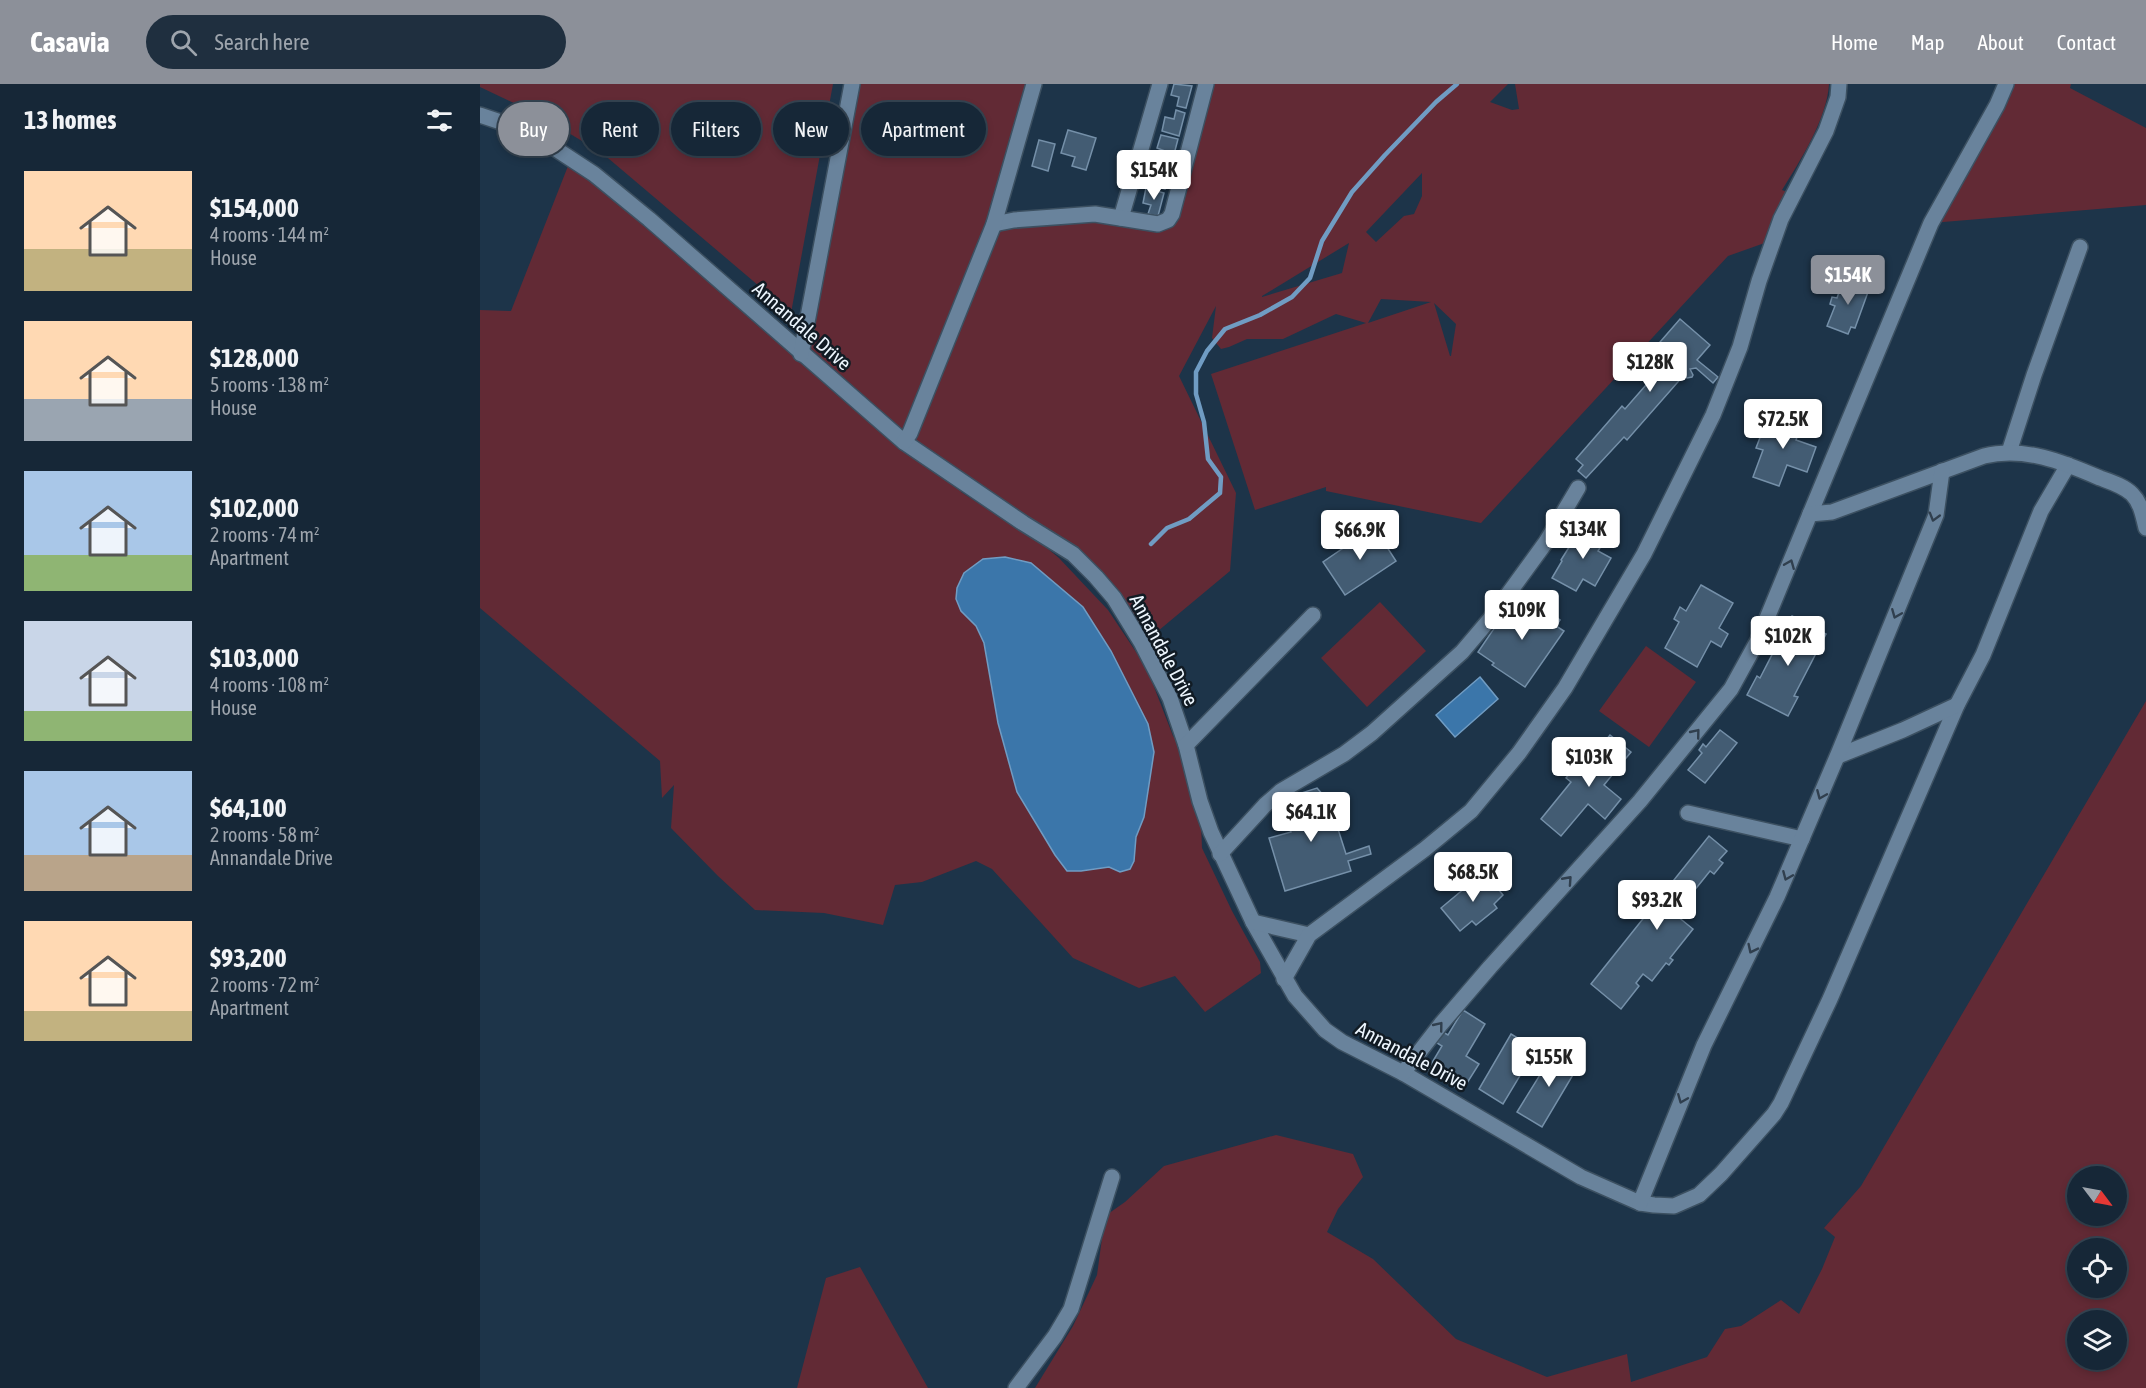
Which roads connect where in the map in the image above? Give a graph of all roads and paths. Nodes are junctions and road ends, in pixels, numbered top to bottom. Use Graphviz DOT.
graph roads {
  1 [pos="852,84"];
  2 [pos="1035,84"];
  3 [pos="1160,84"];
  4 [pos="1206,84"];
  5 [pos="1839,84"];
  6 [pos="2006,84"];
  7 [pos="480,116"];
  8 [pos="1121,219"];
  9 [pos="994,224"];
  10 [pos="2080,247"];
  11 [pos="801,354"];
  12 [pos="904,442"];
  13 [pos="2009,452"];
  14 [pos="2068,465"];
  15 [pos="1942,471"];
  16 [pos="1578,488"];
  17 [pos="1810,514"];
  18 [pos="2146,528"];
  19 [pos="1313,615"];
  20 [pos="1957,705"];
  21 [pos="1186,745"];
  22 [pos="1838,756"];
  23 [pos="1688,813"];
  24 [pos="1802,839"];
  25 [pos="1220,854"];
  26 [pos="1252,922"];
  27 [pos="1309,935"];
  28 [pos="1284,979"];
  29 [pos="1403,1073"];
  30 [pos="1112,1176"];
  31 [pos="1640,1203"];
  32 [pos="1016,1388"];
  1 -- 11 [label="street"];
  2 -- 9 [label="street"];
  3 -- 8 [label="street"];
  4 -- 8 [label="street"];
  5 -- 27 [label="street"];
  6 -- 17 [label="street"];
  7 -- 11 [label="street, Annandale Drive"];
  8 -- 9 [label="street"];
  9 -- 12 [label="street"];
  10 -- 13 [label="street"];
  11 -- 12 [label="street, Annandale Drive"];
  12 -- 21 [label="street, Annandale Drive"];
  13 -- 14 [label="street"];
  13 -- 15 [label="street"];
  14 -- 18 [label="street"];
  14 -- 20 [label="street"];
  15 -- 17 [label="street"];
  15 -- 22 [label="street, one-way"];
  16 -- 25 [label="street"];
  29 -- 17 [label="street, one-way"];
  19 -- 21 [label="street"];
  20 -- 22 [label="street"];
  20 -- 31 [label="street, Annandale Drive"];
  21 -- 25 [label="street, Annandale Drive"];
  22 -- 24 [label="street, one-way"];
  23 -- 24 [label="street"];
  24 -- 31 [label="street, one-way"];
  25 -- 26 [label="street, Annandale Drive"];
  26 -- 27 [label="street"];
  26 -- 28 [label="street, Annandale Drive"];
  27 -- 28 [label="street"];
  28 -- 29 [label="street, Annandale Drive"];
  29 -- 31 [label="street, Annandale Drive"];
  30 -- 32 [label="street"];
}
